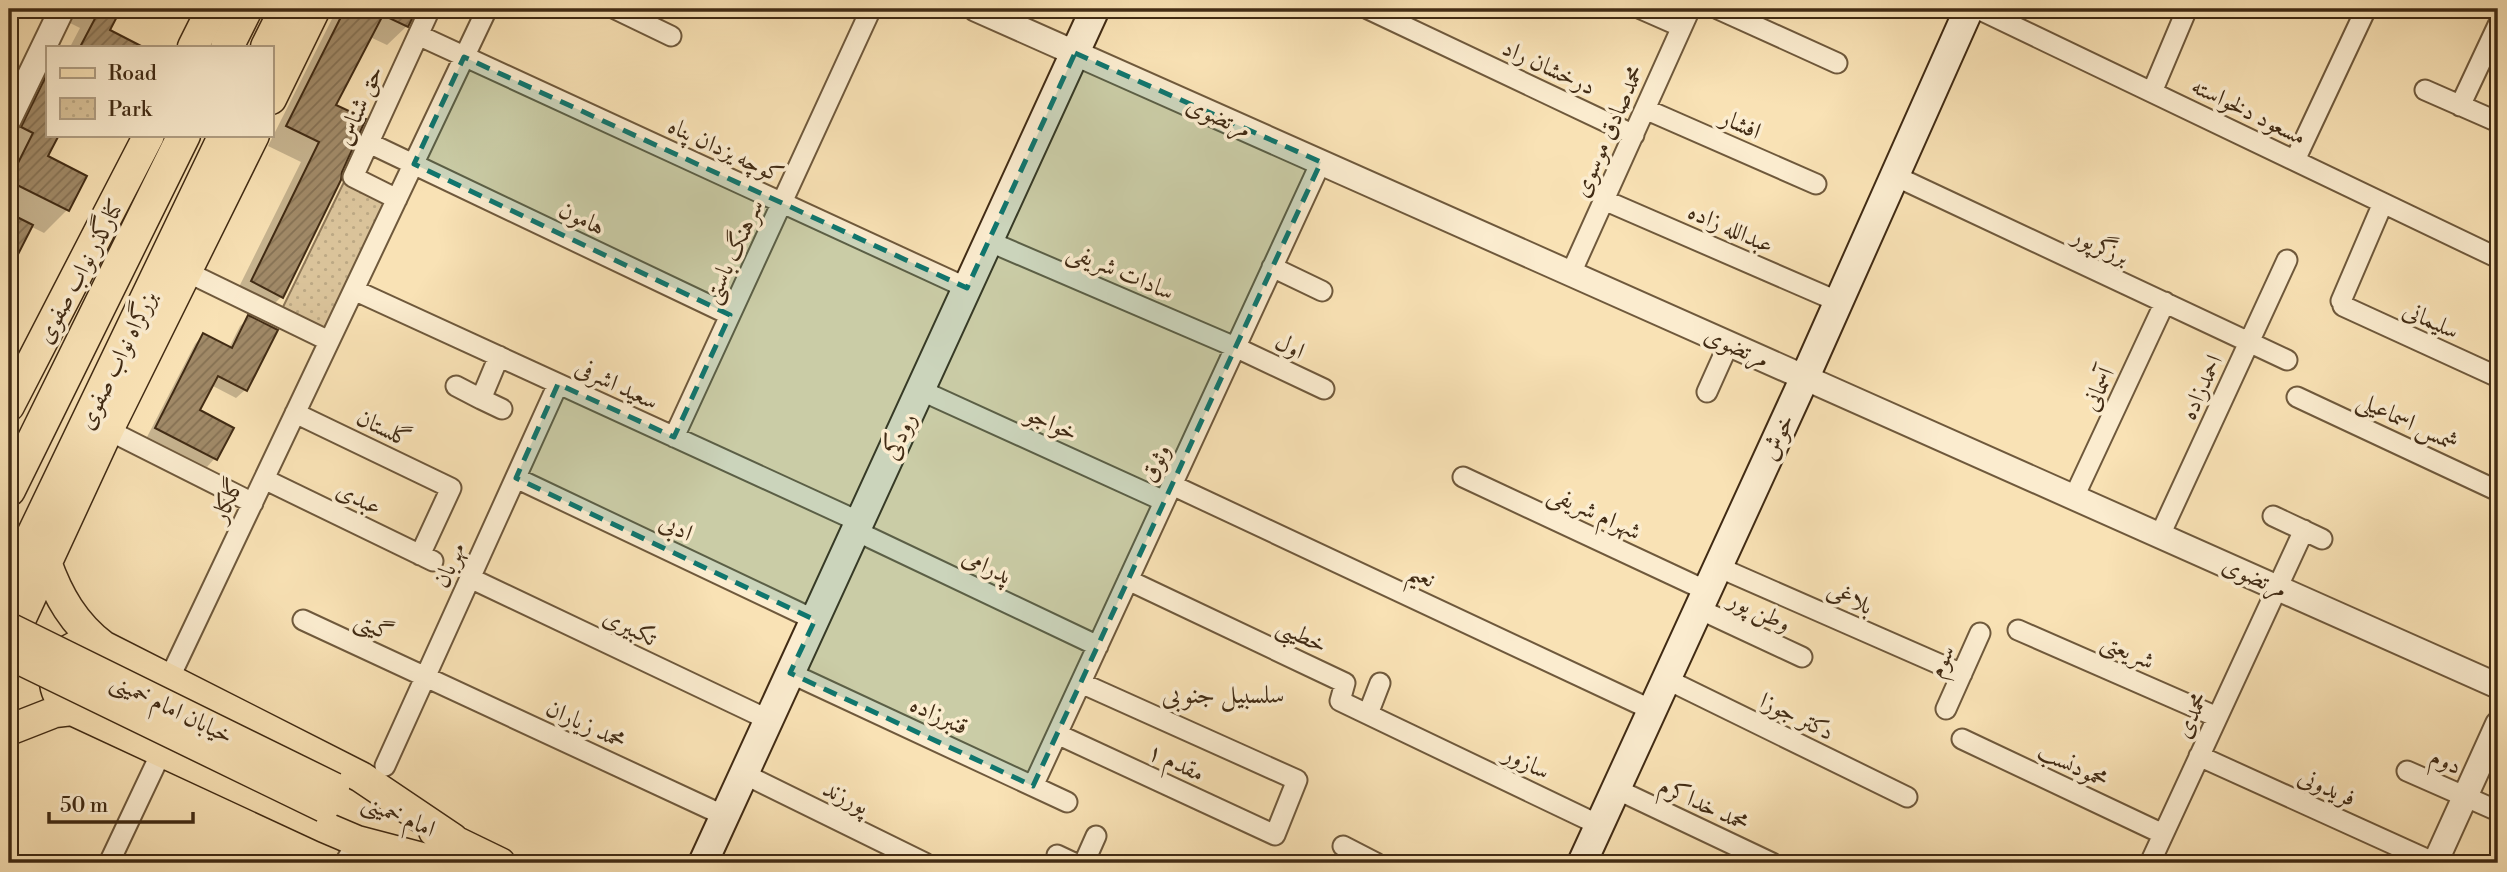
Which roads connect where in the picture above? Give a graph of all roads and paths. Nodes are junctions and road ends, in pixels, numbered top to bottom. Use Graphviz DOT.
graph roads {
  1 [pos="62,9"];
  2 [pos="212,9"];
  3 [pos="246,9"];
  4 [pos="286,9"];
  5 [pos="315,9"];
  6 [pos="430,9"];
  7 [pos="487,9"];
  8 [pos="615,9"];
  9 [pos="871,9"];
  10 [pos="976,9"];
  11 [pos="1095,9"];
  12 [pos="1368,9"];
  13 [pos="1641,9"];
  14 [pos="1718,9"];
  15 [pos="1969,9"];
  16 [pos="1978,9"];
  17 [pos="2187,9"];
  18 [pos="2366,9"];
  19 [pos="1686,18"];
  20 [pos="2498,24"];
  21 [pos="418,35"];
  22 [pos="671,36"];
  23 [pos="193,46"];
  24 [pos="228,46"];
  25 [pos="268,46"];
  26 [pos="1075,52"];
  27 [pos="464,57"];
  28 [pos="1837,63"];
  29 [pos="2425,90"];
  30 [pos="2152,92"];
  31 [pos="273,95"];
  32 [pos="2460,106"];
  33 [pos="1645,109"];
  34 [pos="10,113"];
  35 [pos="2498,122"];
  36 [pos="1634,135"];
  37 [pos="148,136"];
  38 [pos="184,136"];
  39 [pos="225,136"];
  40 [pos="254,136"];
  41 [pos="369,143"];
  42 [pos="2295,160"];
  43 [pos="1321,162"];
  44 [pos="414,164"];
  45 [pos="1895,176"];
  46 [pos="1816,184"];
  47 [pos="397,199"];
  48 [pos="1604,200"];
  49 [pos="782,203"];
  50 [pos="2384,203"];
  51 [pos="988,241"];
  52 [pos="2498,258"];
  53 [pos="2287,260"];
  54 [pos="1272,267"];
  55 [pos="187,272"];
  56 [pos="1571,273"];
  57 [pos="967,288"];
  58 [pos="354,290"];
  59 [pos="1322,291"];
  60 [pos="1839,302"];
  61 [pos="2165,302"];
  62 [pos="730,315"];
  63 [pos="329,341"];
  64 [pos="2249,342"];
  65 [pos="1729,343"];
  66 [pos="1235,347"];
  67 [pos="499,356"];
  68 [pos="2287,360"];
  69 [pos="1805,377"];
  70 [pos="2498,377"];
  71 [pos="558,384"];
  72 [pos="456,386"];
  73 [pos="1324,389"];
  74 [pos="920,390"];
  75 [pos="1707,392"];
  76 [pos="2297,397"];
  77 [pos="481,399"];
  78 [pos="9,406"];
  79 [pos="502,410"];
  80 [pos="295,413"];
  81 [pos="108,430"];
  82 [pos="674,437"];
  83 [pos="1463,477"];
  84 [pos="516,478"];
  85 [pos="264,480"];
  86 [pos="9,490"];
  87 [pos="2498,491"];
  88 [pos="1168,493"];
  89 [pos="2074,497"];
  90 [pos="253,503"];
  91 [pos="2273,516"];
  92 [pos="858,526"];
  93 [pos="2304,530"];
  94 [pos="2160,535"];
  95 [pos="2322,539"];
  96 [pos="427,558"];
  97 [pos="46,562"];
  98 [pos="470,578"];
  99 [pos="1128,580"];
  100 [pos="9,585"];
  101 [pos="2277,587"];
  102 [pos="1708,589"];
  103 [pos="303,620"];
  104 [pos="815,620"];
  105 [pos="9,628"];
  106 [pos="2018,629"];
  107 [pos="1980,633"];
  108 [pos="9,644"];
  109 [pos="103,646"];
  110 [pos="1097,646"];
  111 [pos="9,654"];
  112 [pos="1802,657"];
  113 [pos="790,673"];
  114 [pos="1962,674"];
  115 [pos="426,676"];
  116 [pos="169,679"];
  117 [pos="1666,679"];
  118 [pos="1081,683"];
  119 [pos="1380,683"];
  120 [pos="2498,685"];
  121 [pos="1946,709"];
  122 [pos="72,710"];
  123 [pos="1652,710"];
  124 [pos="1368,713"];
  125 [pos="2217,717"];
  126 [pos="769,720"];
  127 [pos="2498,724"];
  128 [pos="9,730"];
  129 [pos="1057,734"];
  130 [pos="1962,739"];
  131 [pos="1433,743"];
  132 [pos="161,753"];
  133 [pos="2199,756"];
  134 [pos="385,766"];
  135 [pos="2407,771"];
  136 [pos="744,774"];
  137 [pos="1033,786"];
  138 [pos="1616,789"];
  139 [pos="2465,796"];
  140 [pos="329,797"];
  141 [pos="1907,797"];
  142 [pos="1067,802"];
  143 [pos="2498,811"];
  144 [pos="725,816"];
  145 [pos="1600,825"];
  146 [pos="2163,834"];
  147 [pos="1096,836"];
  148 [pos="1343,846"];
  149 [pos="351,852"];
  150 [pos="445,855"];
  151 [pos="109,863"];
  152 [pos="500,863"];
  153 [pos="704,863"];
  154 [pos="925,863"];
  155 [pos="1084,863"];
  156 [pos="1376,863"];
  157 [pos="1582,863"];
  158 [pos="1772,863"];
  159 [pos="2150,863"];
  160 [pos="2435,863"];
  1 -- 34 [label="street"];
  2 -- 23 [label="main road"];
  3 -- 24 [label="highway"];
  4 -- 25 [label="highway"];
  5 -- 31 [label="main road"];
  6 -- 21 [label="street, حق شناس"];
  7 -- 27 [label="street, گلکار"];
  8 -- 22 [label="street"];
  9 -- 49 [label="street, سرهنگ باستی"];
  10 -- 26 [label="street, مرتضوی"];
  11 -- 26 [label="main road, رودکی"];
  12 -- 36 [label="street, درخشان راد"];
  13 -- 19 [label="street"];
  14 -- 28 [label="street"];
  15 -- 45 [label="main road, خوش"];
  16 -- 30 [label="street, مسعود دلخواسته"];
  17 -- 30 [label="street"];
  18 -- 42 [label="street"];
  19 -- 33 [label="street, محمدصادق موسوی"];
  20 -- 32 [label="street"];
  21 -- 27 [label="street, کوچه یزدان پناه"];
  21 -- 41 [label="street, حق شناس"];
  26 -- 43 [label="street, مرتضوی"];
  26 -- 51 [label="main road, رودکی"];
  27 -- 44 [label="street, گلکار"];
  27 -- 49 [label="street, کوچه یزدان پناه"];
  29 -- 32 [label="street"];
  30 -- 42 [label="street, مسعود دلخواسته"];
  32 -- 35 [label="street"];
  33 -- 36 [label="street, محمدصادق موسوی"];
  33 -- 46 [label="street, افشار"];
  36 -- 48 [label="street, محمدصادق موسوی"];
  37 -- 78 [label="main road, کنارگذر نواب صفوی"];
  38 -- 86 [label="highway, بزرگراه نواب صفوی"];
  39 -- 100 [label="highway, بزرگراه نواب صفوی"];
  40 -- 55 [label="main road"];
  41 -- 44 [label="street, هامون"];
  41 -- 47 [label="street, حق شناس"];
  42 -- 50 [label="street, مسعود دلخواسته"];
  43 -- 54 [label="street, وثوق"];
  43 -- 56 [label="street, مرتضوی"];
  44 -- 47 [label="street, گلکار"];
  44 -- 62 [label="street, هامون"];
  45 -- 60 [label="main road, خوش"];
  45 -- 61 [label="street, برزگرپور"];
  47 -- 58 [label="street, گلکار"];
  48 -- 56 [label="street, محمدصادق موسوی"];
  48 -- 60 [label="street, عبدالله زاده"];
  49 -- 57 [label="street, کوچه یزدان پناه"];
  49 -- 62 [label="street, سرهنگ باستی"];
  50 -- 52 [label="street, مسعود دلخواسته"];
  50 -- 70 [label="street, سلیمانی"];
  51 -- 57 [label="main road, رودکی"];
  51 -- 66 [label="street, سادات شریفی"];
  53 -- 64 [label="street, احمدزاده"];
  54 -- 59 [label="street"];
  54 -- 66 [label="street, وثوق"];
  55 -- 63 [label="street"];
  55 -- 81 [label="main road"];
  56 -- 65 [label="street, مرتضوی"];
  57 -- 74 [label="main road, رودکی"];
  58 -- 63 [label="street, گلکار"];
  58 -- 67 [label="street, سعید اشرفی"];
  60 -- 69 [label="main road, خوش"];
  61 -- 64 [label="street, برزگرپور"];
  61 -- 89 [label="street, آسمانی"];
  62 -- 82 [label="street, سرهنگ باستی"];
  63 -- 80 [label="street, گلکار"];
  64 -- 68 [label="street, برزگرپور"];
  64 -- 94 [label="street, احمدزاده"];
  65 -- 69 [label="street, مرتضوی"];
  65 -- 75 [label="street"];
  66 -- 73 [label="street, اول"];
  66 -- 88 [label="street, وثوق"];
  67 -- 71 [label="street, سعید اشرفی"];
  67 -- 77 [label="street"];
  69 -- 89 [label="street, مرتضوی"];
  69 -- 102 [label="main road, خوش"];
  71 -- 82 [label="street, سعید اشرفی"];
  71 -- 84 [label="street, مهربان"];
  72 -- 77 [label="street"];
  74 -- 88 [label="street, خواجو"];
  74 -- 92 [label="main road, رودکی"];
  76 -- 87 [label="street, شمس اسماعیلی"];
  77 -- 79 [label="street"];
  80 -- 85 [label="street, گلکار"];
  80 -- 96 [label="street, گلستان"];
  81 -- 90 [label="street"];
  81 -- 97 [label="main road"];
  82 -- 92 [label="street, سعید اشرفی"];
  83 -- 102 [label="street, شهرام شریفی"];
  84 -- 98 [label="street, مهربان"];
  84 -- 104 [label="street, ادبی"];
  85 -- 90 [label="street, گلکار"];
  85 -- 96 [label="street, عبدی"];
  88 -- 99 [label="street, وثوق"];
  88 -- 123 [label="street, نعیم"];
  89 -- 94 [label="street, مرتضوی"];
  90 -- 116 [label="street, گلکار"];
  91 -- 93 [label="street"];
  92 -- 104 [label="main road, رودکی"];
  92 -- 110 [label="street, پدرامی"];
  93 -- 95 [label="street"];
  93 -- 101 [label="street, محمدی"];
  94 -- 101 [label="street, مرتضوی"];
  97 -- 108 [label="main road"];
  97 -- 109 [label="main road"];
  98 -- 115 [label="street, مهربان"];
  98 -- 126 [label="street, تکبیری"];
  99 -- 110 [label="street, وثوق"];
  99 -- 124 [label="street, خطیبی"];
  101 -- 120 [label="street, مرتضوی"];
  101 -- 125 [label="street, محمدی"];
  102 -- 112 [label="street, وطن پور"];
  102 -- 114 [label="street, بلاغی"];
  102 -- 117 [label="main road, خوش"];
  103 -- 115 [label="street, گیتی"];
  104 -- 113 [label="main road, رودکی"];
  105 -- 140 [label="main road, خیابان امام خمینی, bridge"];
  106 -- 125 [label="street, شریعتی"];
  107 -- 114 [label="street, سوم"];
  109 -- 116 [label="main road"];
  109 -- 122 [label="main road"];
  110 -- 118 [label="street, وثوق"];
  111 -- 140 [label="main road, خیابان امام خمینی, bridge"];
  113 -- 126 [label="main road, رودکی"];
  113 -- 137 [label="street, قنبرزاده"];
  114 -- 121 [label="street, سوم"];
  115 -- 134 [label="street, مهربان"];
  115 -- 144 [label="street, محمد زیاران"];
  116 -- 150 [label="main road"];
  117 -- 123 [label="main road, خوش"];
  117 -- 141 [label="street, دکتر جوزا"];
  118 -- 129 [label="street, وثوق"];
  118 -- 129 [label="street, مقدم ۱"];
  119 -- 124 [label="street"];
  122 -- 128 [label="main road"];
  122 -- 132 [label="main road"];
  123 -- 138 [label="main road, خوش"];
  124 -- 131 [label="street, خطیبی"];
  125 -- 133 [label="street, محمدی"];
  126 -- 136 [label="main road, رودکی"];
  127 -- 139 [label="street"];
  129 -- 137 [label="street, وثوق"];
  130 -- 146 [label="street, محمودنسب"];
  131 -- 145 [label="street, سازور"];
  132 -- 149 [label="main road"];
  132 -- 151 [label="street"];
  133 -- 146 [label="street, محمدی"];
  133 -- 160 [label="street, فریدونی"];
  135 -- 139 [label="street, دوم"];
  136 -- 144 [label="main road, رودکی"];
  136 -- 154 [label="street, پورزند"];
  137 -- 142 [label="street, قنبرزاده"];
  138 -- 145 [label="main road, خوش"];
  138 -- 158 [label="street, محمد خداکرم"];
  139 -- 143 [label="street, دوم"];
  139 -- 160 [label="street"];
  140 -- 150 [label="main road, امام خمینی"];
  144 -- 153 [label="main road, رودکی"];
  145 -- 157 [label="main road, خوش"];
  146 -- 159 [label="street, محمدی"];
  147 -- 155 [label="street"];
  148 -- 156 [label="street"];
  149 -- 150 [label="main road"];
  150 -- 152 [label="main road, امام خمینی"];
}
